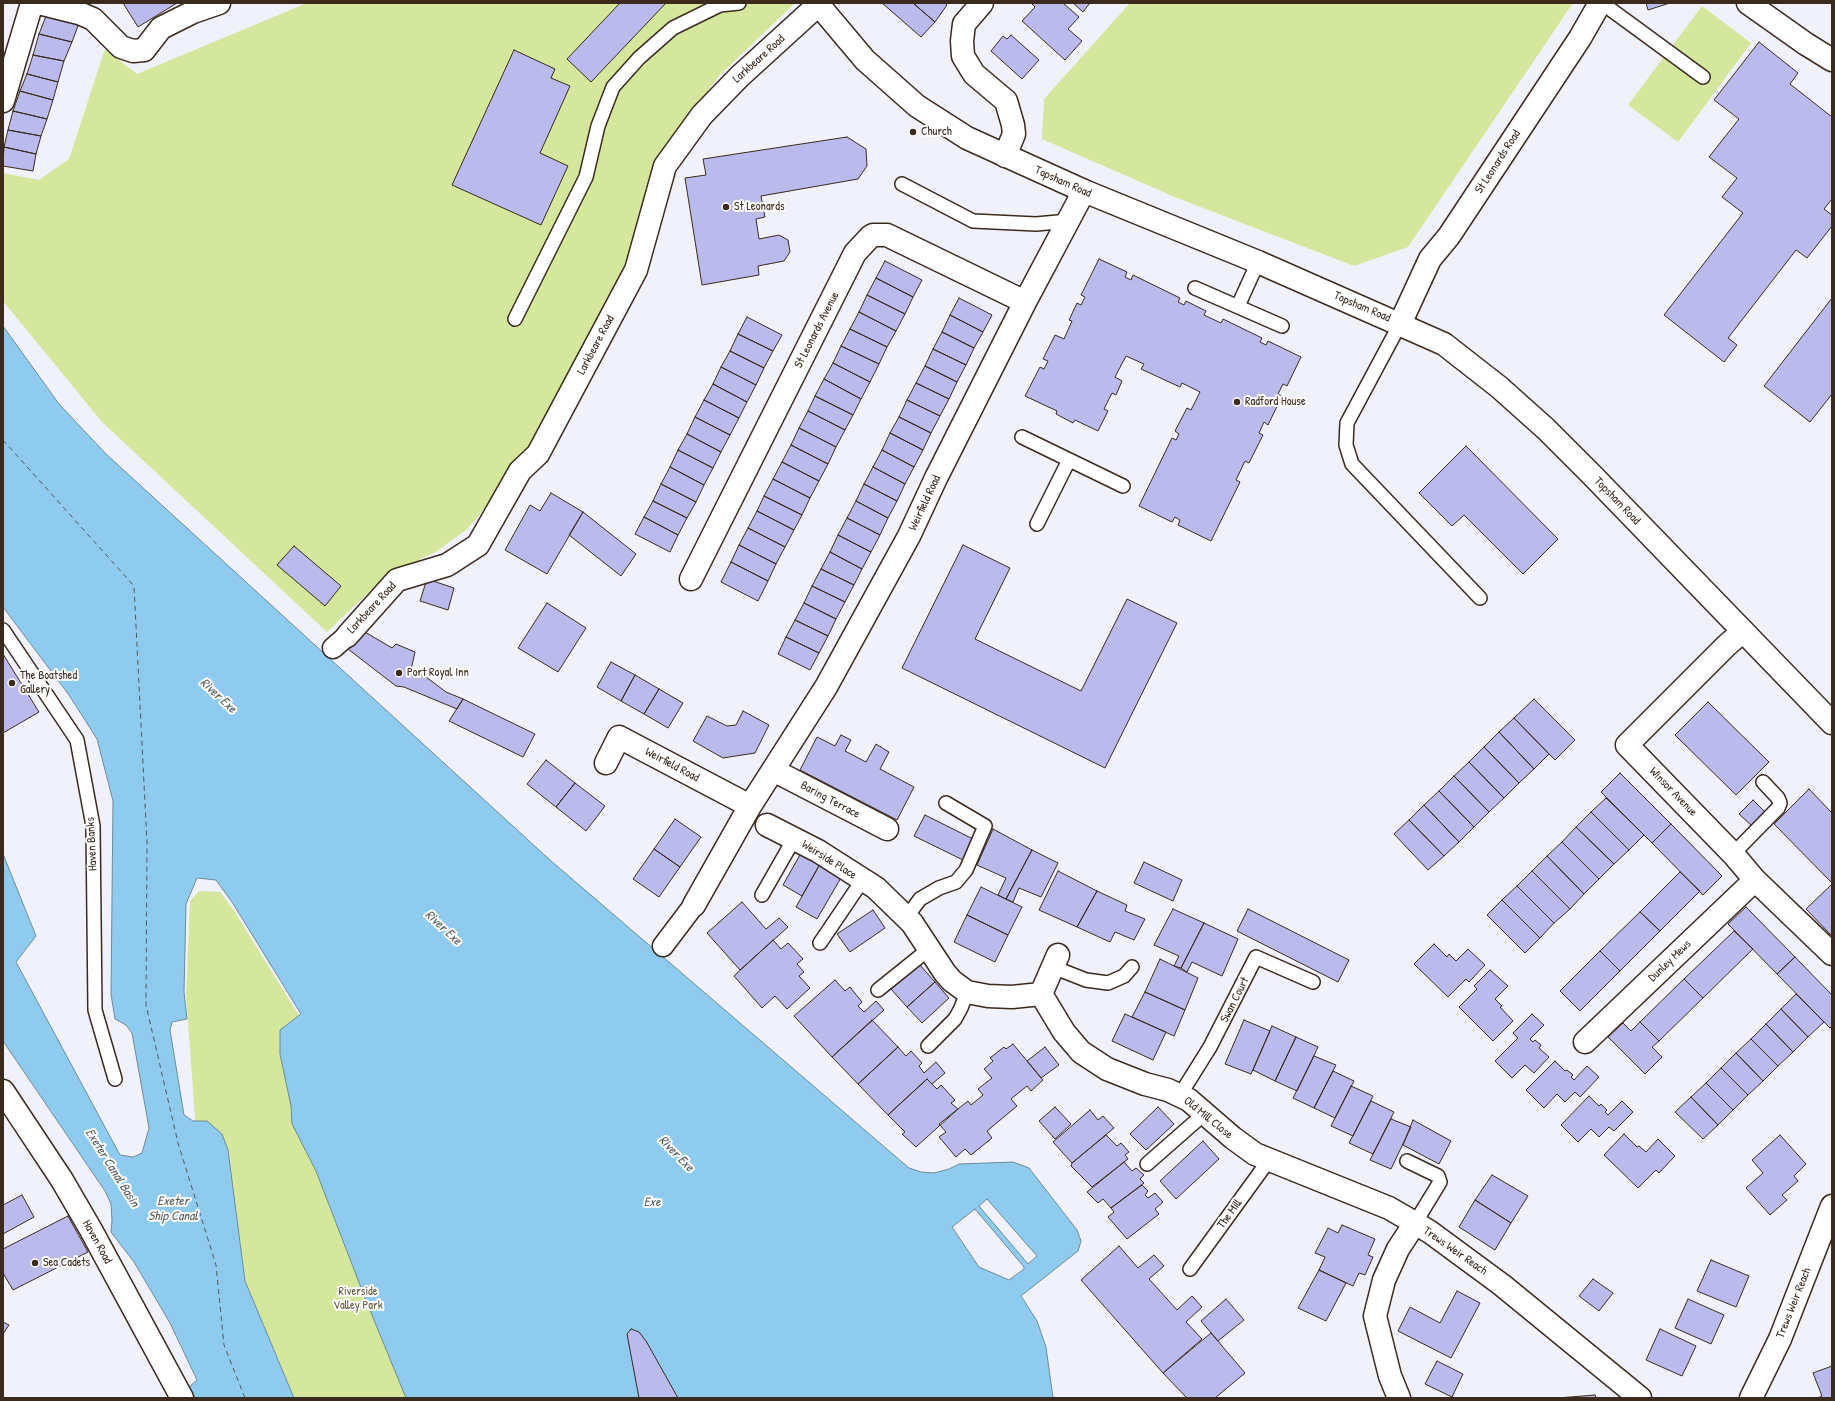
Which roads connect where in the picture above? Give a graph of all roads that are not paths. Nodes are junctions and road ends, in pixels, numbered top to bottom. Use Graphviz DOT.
graph roads {
  1 [pos="32,3"];
  2 [pos="39,3"];
  3 [pos="219,3"];
  4 [pos="739,3"];
  5 [pos="982,3"];
  6 [pos="1601,3"];
  7 [pos="1748,3"];
  8 [pos="818,4"];
  9 [pos="1832,60"];
  10 [pos="1703,77"];
  11 [pos="3,101"];
  12 [pos="1005,156"];
  13 [pos="902,184"];
  14 [pos="1084,191"];
  15 [pos="1068,222"];
  16 [pos="1258,262"];
  17 [pos="1195,288"];
  18 [pos="1025,302"];
  19 [pos="1238,306"];
  20 [pos="515,319"];
  21 [pos="1400,324"];
  22 [pos="1282,326"];
  23 [pos="1022,437"];
  24 [pos="1068,460"];
  25 [pos="1123,486"];
  26 [pos="1037,524"];
  27 [pos="691,579"];
  28 [pos="1480,598"];
  29 [pos="3,630"];
  30 [pos="1743,631"];
  31 [pos="340,642"];
  32 [pos="1832,723"];
  33 [pos="606,763"];
  34 [pos="773,770"];
  35 [pos="1763,782"];
  36 [pos="946,803"];
  37 [pos="750,806"];
  38 [pos="767,825"];
  39 [pos="887,829"];
  40 [pos="794,839"];
  41 [pos="1733,854"];
  42 [pos="1755,880"];
  43 [pos="862,881"];
  44 [pos="762,895"];
  45 [pos="694,905"];
  46 [pos="906,918"];
  47 [pos="820,943"];
  48 [pos="663,946"];
  49 [pos="929,949"];
  50 [pos="1832,954"];
  51 [pos="1055,961"];
  52 [pos="1132,967"];
  53 [pos="1313,982"];
  54 [pos="878,990"];
  55 [pos="967,992"];
  56 [pos="1041,994"];
  57 [pos="1585,1042"];
  58 [pos="928,1046"];
  59 [pos="115,1078"];
  60 [pos="3,1091"];
  61 [pos="1180,1095"];
  62 [pos="1204,1114"];
  63 [pos="1270,1160"];
  64 [pos="1406,1161"];
  65 [pos="1147,1164"];
  66 [pos="1832,1206"];
  67 [pos="1415,1223"];
  68 [pos="1190,1269"];
  69 [pos="182,1398"];
  70 [pos="1398,1398"];
  71 [pos="1640,1398"];
  72 [pos="1751,1398"];
  1 -- 11 [label="street"];
  2 -- 3 [label="street"];
  4 -- 20 [label="lane"];
  5 -- 12 [label="street"];
  6 -- 10 [label="lane"];
  6 -- 21 [label="street, St Leonards Road"];
  7 -- 9 [label="street"];
  8 -- 12 [label="street, Topsham Road"];
  8 -- 31 [label="street, Larkbeare Road"];
  12 -- 14 [label="street, Topsham Road"];
  13 -- 15 [label="lane"];
  14 -- 15 [label="street, Weirfield Road"];
  14 -- 16 [label="street, Topsham Road"];
  15 -- 18 [label="street, Weirfield Road"];
  16 -- 19 [label="lane"];
  16 -- 21 [label="street, Topsham Road"];
  17 -- 19 [label="lane"];
  18 -- 27 [label="street, St Leonards Avenue"];
  18 -- 34 [label="street, Weirfield Road"];
  19 -- 22 [label="lane"];
  21 -- 28 [label="lane"];
  21 -- 30 [label="street, Topsham Road"];
  23 -- 24 [label="lane"];
  24 -- 25 [label="lane"];
  24 -- 26 [label="lane"];
  29 -- 59 [label="lane, Haven Banks"];
  30 -- 32 [label="street, Topsham Road"];
  30 -- 41 [label="street, Winsor Avenue"];
  33 -- 37 [label="street, Weirfield Road"];
  34 -- 37 [label="street, Weirfield Road"];
  34 -- 39 [label="street, Baring Terrace"];
  35 -- 41 [label="lane"];
  36 -- 46 [label="lane"];
  37 -- 45 [label="street, Weirfield Road"];
  38 -- 40 [label="street, Weirside Place"];
  40 -- 43 [label="street, Weirside Place"];
  40 -- 44 [label="lane, Weirside Place"];
  41 -- 42 [label="street, Winsor Avenue"];
  42 -- 50 [label="street, Winsor Avenue"];
  42 -- 57 [label="street, Dunley Mews"];
  43 -- 46 [label="street, Weirside Place"];
  43 -- 47 [label="lane, Weirside Place"];
  45 -- 48 [label="street, Weirfield Road"];
  46 -- 49 [label="street, Weirside Place"];
  49 -- 54 [label="lane"];
  49 -- 55 [label="street, Weirside Place"];
  51 -- 52 [label="lane"];
  51 -- 56 [label="street"];
  53 -- 61 [label="lane, Swan Court"];
  55 -- 56 [label="street, Weirside Place"];
  55 -- 58 [label="lane"];
  56 -- 61 [label="street, Old Mill Close"];
  60 -- 69 [label="street, Haven Road"];
  61 -- 62 [label="street, Old Mill Close"];
  62 -- 63 [label="street, Old Mill Close"];
  62 -- 65 [label="lane"];
  63 -- 67 [label="street, Old Mill Close"];
  63 -- 68 [label="lane, The Mill"];
  64 -- 67 [label="lane"];
  66 -- 72 [label="street, Trews Weir Reach"];
  67 -- 70 [label="street, Trews Weir Reach"];
  67 -- 71 [label="street, Trews Weir Reach"];
}
